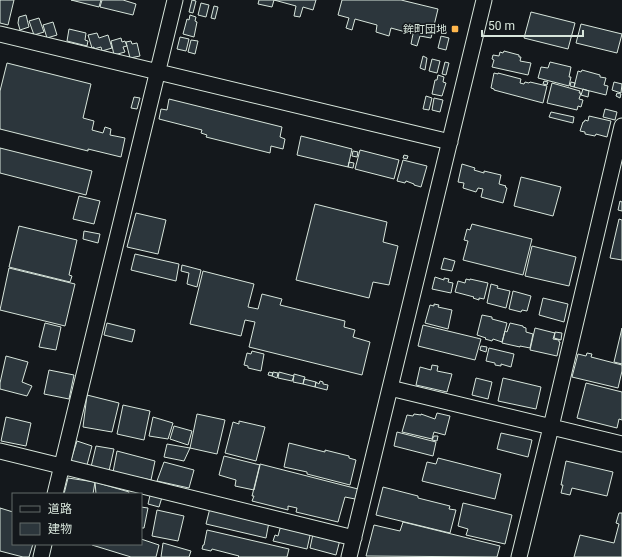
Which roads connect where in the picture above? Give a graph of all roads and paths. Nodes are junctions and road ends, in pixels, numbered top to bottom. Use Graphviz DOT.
graph roads {
  1 [pos="175,0"];
  2 [pos="484,0"];
  3 [pos="0,34"];
  4 [pos="158,71"];
  5 [pos="622,126"];
  6 [pos="450,142"];
  7 [pos="390,388"];
  8 [pos="551,427"];
  9 [pos="622,444"];
  10 [pos="0,451"];
  11 [pos="62,466"];
  12 [pos="55,493"];
  13 [pos="354,538"];
  14 [pos="44,545"];
  15 [pos="40,557"];
  16 [pos="349,557"];
  17 [pos="519,557"];
  1 -- 4 [label="street"];
  2 -- 6 [label="street"];
  3 -- 4 [label="street"];
  4 -- 6 [label="street"];
  4 -- 11 [label="street"];
  5 -- 8 [label="street"];
  6 -- 7 [label="street"];
  7 -- 8 [label="street"];
  7 -- 13 [label="street"];
  8 -- 9 [label="street"];
  8 -- 17 [label="street"];
  10 -- 11 [label="street"];
  11 -- 12 [label="street"];
  11 -- 13 [label="street"];
  13 -- 16 [label="street"];
  14 -- 15 [label="street"];
}
